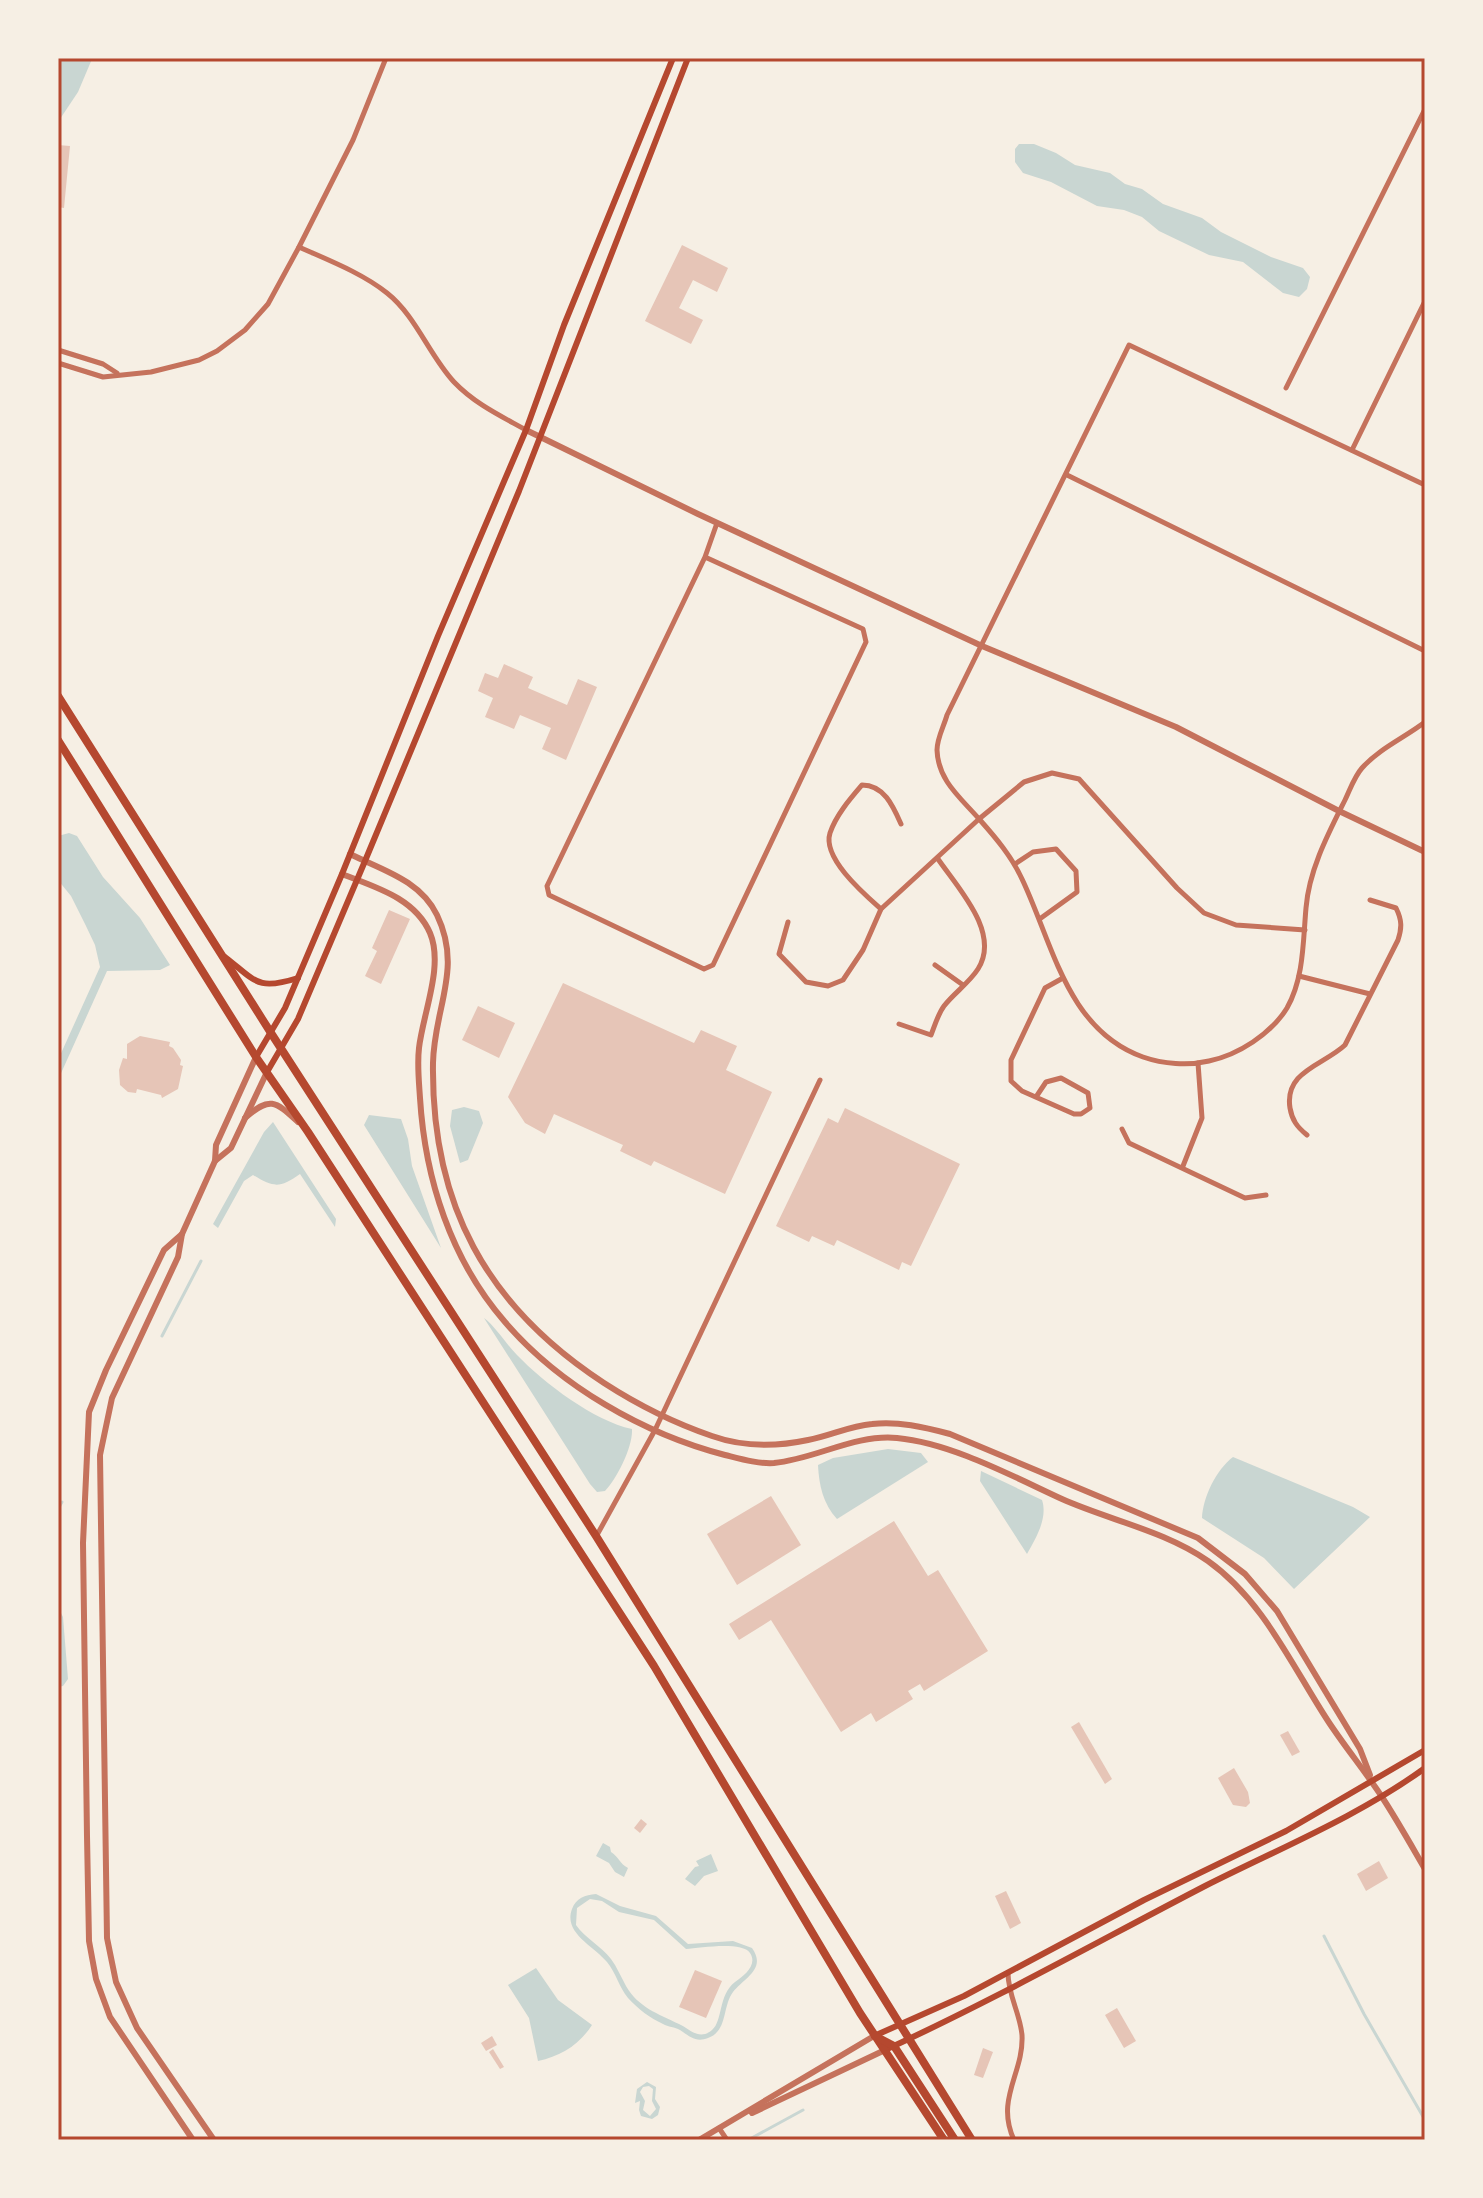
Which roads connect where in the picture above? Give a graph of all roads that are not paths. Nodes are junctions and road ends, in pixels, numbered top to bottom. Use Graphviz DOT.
graph roads {
  1 [pos="386,58"];
  2 [pos="673,58"];
  3 [pos="688,58"];
  4 [pos="1425,109"];
  5 [pos="299,247"];
  6 [pos="1425,301"];
  7 [pos="58,350"];
  8 [pos="58,363"];
  9 [pos="118,373"];
  10 [pos="1286,388"];
  11 [pos="526,430"];
  12 [pos="540,437"];
  13 [pos="1352,450"];
  14 [pos="1067,475"];
  15 [pos="1425,485"];
  16 [pos="717,523"];
  17 [pos="705,557"];
  18 [pos="982,646"];
  19 [pos="1425,651"];
  20 [pos="58,696"];
  21 [pos="1425,722"];
  22 [pos="58,740"];
  23 [pos="1339,811"];
  24 [pos="979,819"];
  25 [pos="901,824"];
  26 [pos="1425,852"];
  27 [pos="350,854"];
  28 [pos="938,859"];
  29 [pos="365,861"];
  30 [pos="1015,864"];
  31 [pos="342,874"];
  32 [pos="357,879"];
  33 [pos="1370,900"];
  34 [pos="881,909"];
  35 [pos="1041,918"];
  36 [pos="788,922"];
  37 [pos="1305,930"];
  38 [pos="221,954"];
  39 [pos="935,965"];
  40 [pos="1299,976"];
  41 [pos="298,978"];
  42 [pos="1063,978"];
  43 [pos="963,985"];
  44 [pos="1370,994"];
  45 [pos="899,1024"];
  46 [pos="271,1033"];
  47 [pos="281,1048"];
  48 [pos="256,1057"];
  49 [pos="1198,1063"];
  50 [pos="267,1072"];
  51 [pos="820,1080"];
  52 [pos="1036,1097"];
  53 [pos="242,1120"];
  54 [pos="1122,1129"];
  55 [pos="308,1132"];
  56 [pos="1307,1135"];
  57 [pos="215,1161"];
  58 [pos="1183,1166"];
  59 [pos="1266,1195"];
  60 [pos="182,1234"];
  61 [pos="661,1416"];
  62 [pos="655,1430"];
  63 [pos="596,1536"];
  64 [pos="1425,1750"];
  65 [pos="1425,1768"];
  66 [pos="1372,1782"];
  67 [pos="1382,1797"];
  68 [pos="1425,1869"];
  69 [pos="1008,1973"];
  70 [pos="1008,1990"];
  71 [pos="899,2025"];
  72 [pos="874,2036"];
  73 [pos="908,2039"];
  74 [pos="894,2046"];
  75 [pos="885,2050"];
  76 [pos="719,2128"];
  77 [pos="193,2140"];
  78 [pos="214,2140"];
  79 [pos="699,2140"];
  80 [pos="727,2140"];
  81 [pos="944,2140"];
  82 [pos="955,2140"];
  83 [pos="972,2140"];
  84 [pos="1014,2140"];
  1 -- 5 [label="street"];
  2 -- 11 [label="main road"];
  3 -- 12 [label="main road"];
  4 -- 10 [label="street"];
  5 -- 9 [label="street"];
  5 -- 11 [label="street"];
  6 -- 13 [label="street"];
  7 -- 9 [label="street"];
  8 -- 9 [label="street"];
  11 -- 12 [label="street"];
  11 -- 27 [label="main road"];
  12 -- 16 [label="street"];
  12 -- 29 [label="main road"];
  13 -- 14 [label="street"];
  13 -- 15 [label="street"];
  14 -- 18 [label="street"];
  14 -- 19 [label="street"];
  16 -- 17 [label="street"];
  16 -- 18 [label="street"];
  17 -- 17 [label="street"];
  18 -- 23 [label="street"];
  18 -- 24 [label="street"];
  20 -- 38 [label="highway"];
  21 -- 23 [label="street"];
  22 -- 48 [label="highway"];
  23 -- 26 [label="street"];
  23 -- 37 [label="street"];
  24 -- 28 [label="street"];
  24 -- 30 [label="street"];
  24 -- 37 [label="street"];
  25 -- 34 [label="street"];
  27 -- 29 [label="street"];
  27 -- 31 [label="main road"];
  28 -- 34 [label="street"];
  28 -- 43 [label="street"];
  29 -- 32 [label="main road"];
  29 -- 61 [label="street"];
  30 -- 35 [label="street"];
  30 -- 35 [label="street"];
  31 -- 32 [label="street"];
  31 -- 41 [label="main road"];
  32 -- 47 [label="main road"];
  32 -- 62 [label="street"];
  33 -- 44 [label="street"];
  34 -- 36 [label="street"];
  35 -- 42 [label="street"];
  37 -- 40 [label="street"];
  38 -- 41 [label="main road"];
  38 -- 46 [label="highway"];
  39 -- 43 [label="street"];
  40 -- 44 [label="street"];
  40 -- 49 [label="street"];
  41 -- 46 [label="main road"];
  42 -- 49 [label="street"];
  42 -- 52 [label="street"];
  43 -- 45 [label="street"];
  44 -- 56 [label="street"];
  46 -- 47 [label="highway"];
  46 -- 48 [label="main road"];
  47 -- 50 [label="main road"];
  47 -- 63 [label="highway"];
  48 -- 50 [label="highway"];
  48 -- 57 [label="street"];
  49 -- 58 [label="street"];
  50 -- 53 [label="street"];
  50 -- 55 [label="highway"];
  51 -- 61 [label="street"];
  52 -- 52 [label="street"];
  53 -- 55 [label="street"];
  53 -- 57 [label="street"];
  54 -- 58 [label="street"];
  55 -- 72 [label="highway"];
  57 -- 60 [label="street"];
  58 -- 59 [label="street"];
  60 -- 77 [label="street"];
  60 -- 78 [label="street"];
  61 -- 62 [label="street"];
  61 -- 66 [label="street"];
  62 -- 63 [label="street"];
  62 -- 66 [label="street"];
  63 -- 71 [label="highway"];
  64 -- 66 [label="main road"];
  65 -- 67 [label="main road"];
  66 -- 67 [label="street"];
  66 -- 69 [label="main road"];
  67 -- 68 [label="street"];
  67 -- 70 [label="main road"];
  69 -- 70 [label="street"];
  69 -- 71 [label="main road"];
  70 -- 73 [label="main road"];
  70 -- 84 [label="street"];
  71 -- 72 [label="main road"];
  71 -- 73 [label="highway"];
  72 -- 74 [label="highway"];
  72 -- 75 [label="highway"];
  72 -- 76 [label="street"];
  73 -- 74 [label="main road"];
  73 -- 83 [label="highway"];
  74 -- 75 [label="main road"];
  74 -- 82 [label="highway"];
  75 -- 76 [label="street"];
  75 -- 81 [label="highway"];
  76 -- 79 [label="street"];
  76 -- 80 [label="street"];
}
